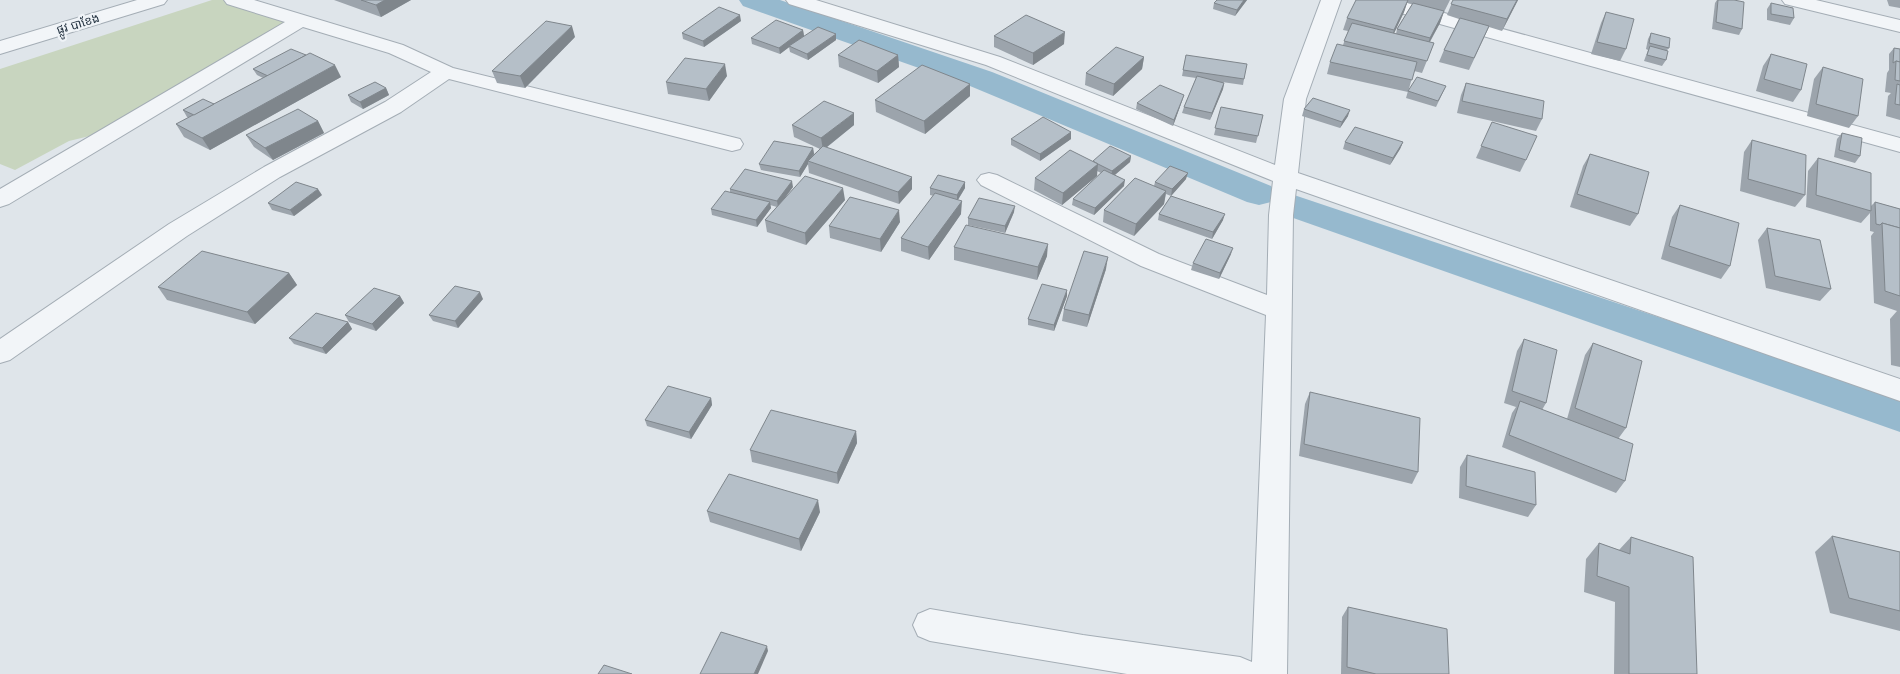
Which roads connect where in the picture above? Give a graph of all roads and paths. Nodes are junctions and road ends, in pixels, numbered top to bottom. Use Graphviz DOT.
graph roads {
  1 [pos="157,0"];
  2 [pos="234,0"];
  3 [pos="796,0"];
  4 [pos="1331,0"];
  5 [pos="1375,0"];
  6 [pos="1792,0"];
  7 [pos="300,21"];
  8 [pos="1900,26"];
  9 [pos="0,48"];
  10 [pos="446,72"];
  11 [pos="732,144"];
  12 [pos="1900,145"];
  13 [pos="989,180"];
  14 [pos="1284,194"];
  15 [pos="0,199"];
  16 [pos="1280,310"];
  17 [pos="0,353"];
  18 [pos="1900,390"];
  19 [pos="930,626"];
  20 [pos="1240,674"];
  21 [pos="1269,674"];
  1 -- 9 [label="street, ផ្លូវ បាខែង"];
  2 -- 7 [label="street"];
  3 -- 14 [label="street"];
  4 -- 14 [label="street"];
  5 -- 12 [label="street"];
  6 -- 8 [label="street"];
  7 -- 10 [label="street"];
  7 -- 15 [label="street"];
  10 -- 11 [label="street"];
  10 -- 17 [label="street"];
  13 -- 16 [label="street"];
  14 -- 16 [label="street"];
  14 -- 18 [label="street"];
  16 -- 21 [label="street"];
  19 -- 20 [label="street"];
}
